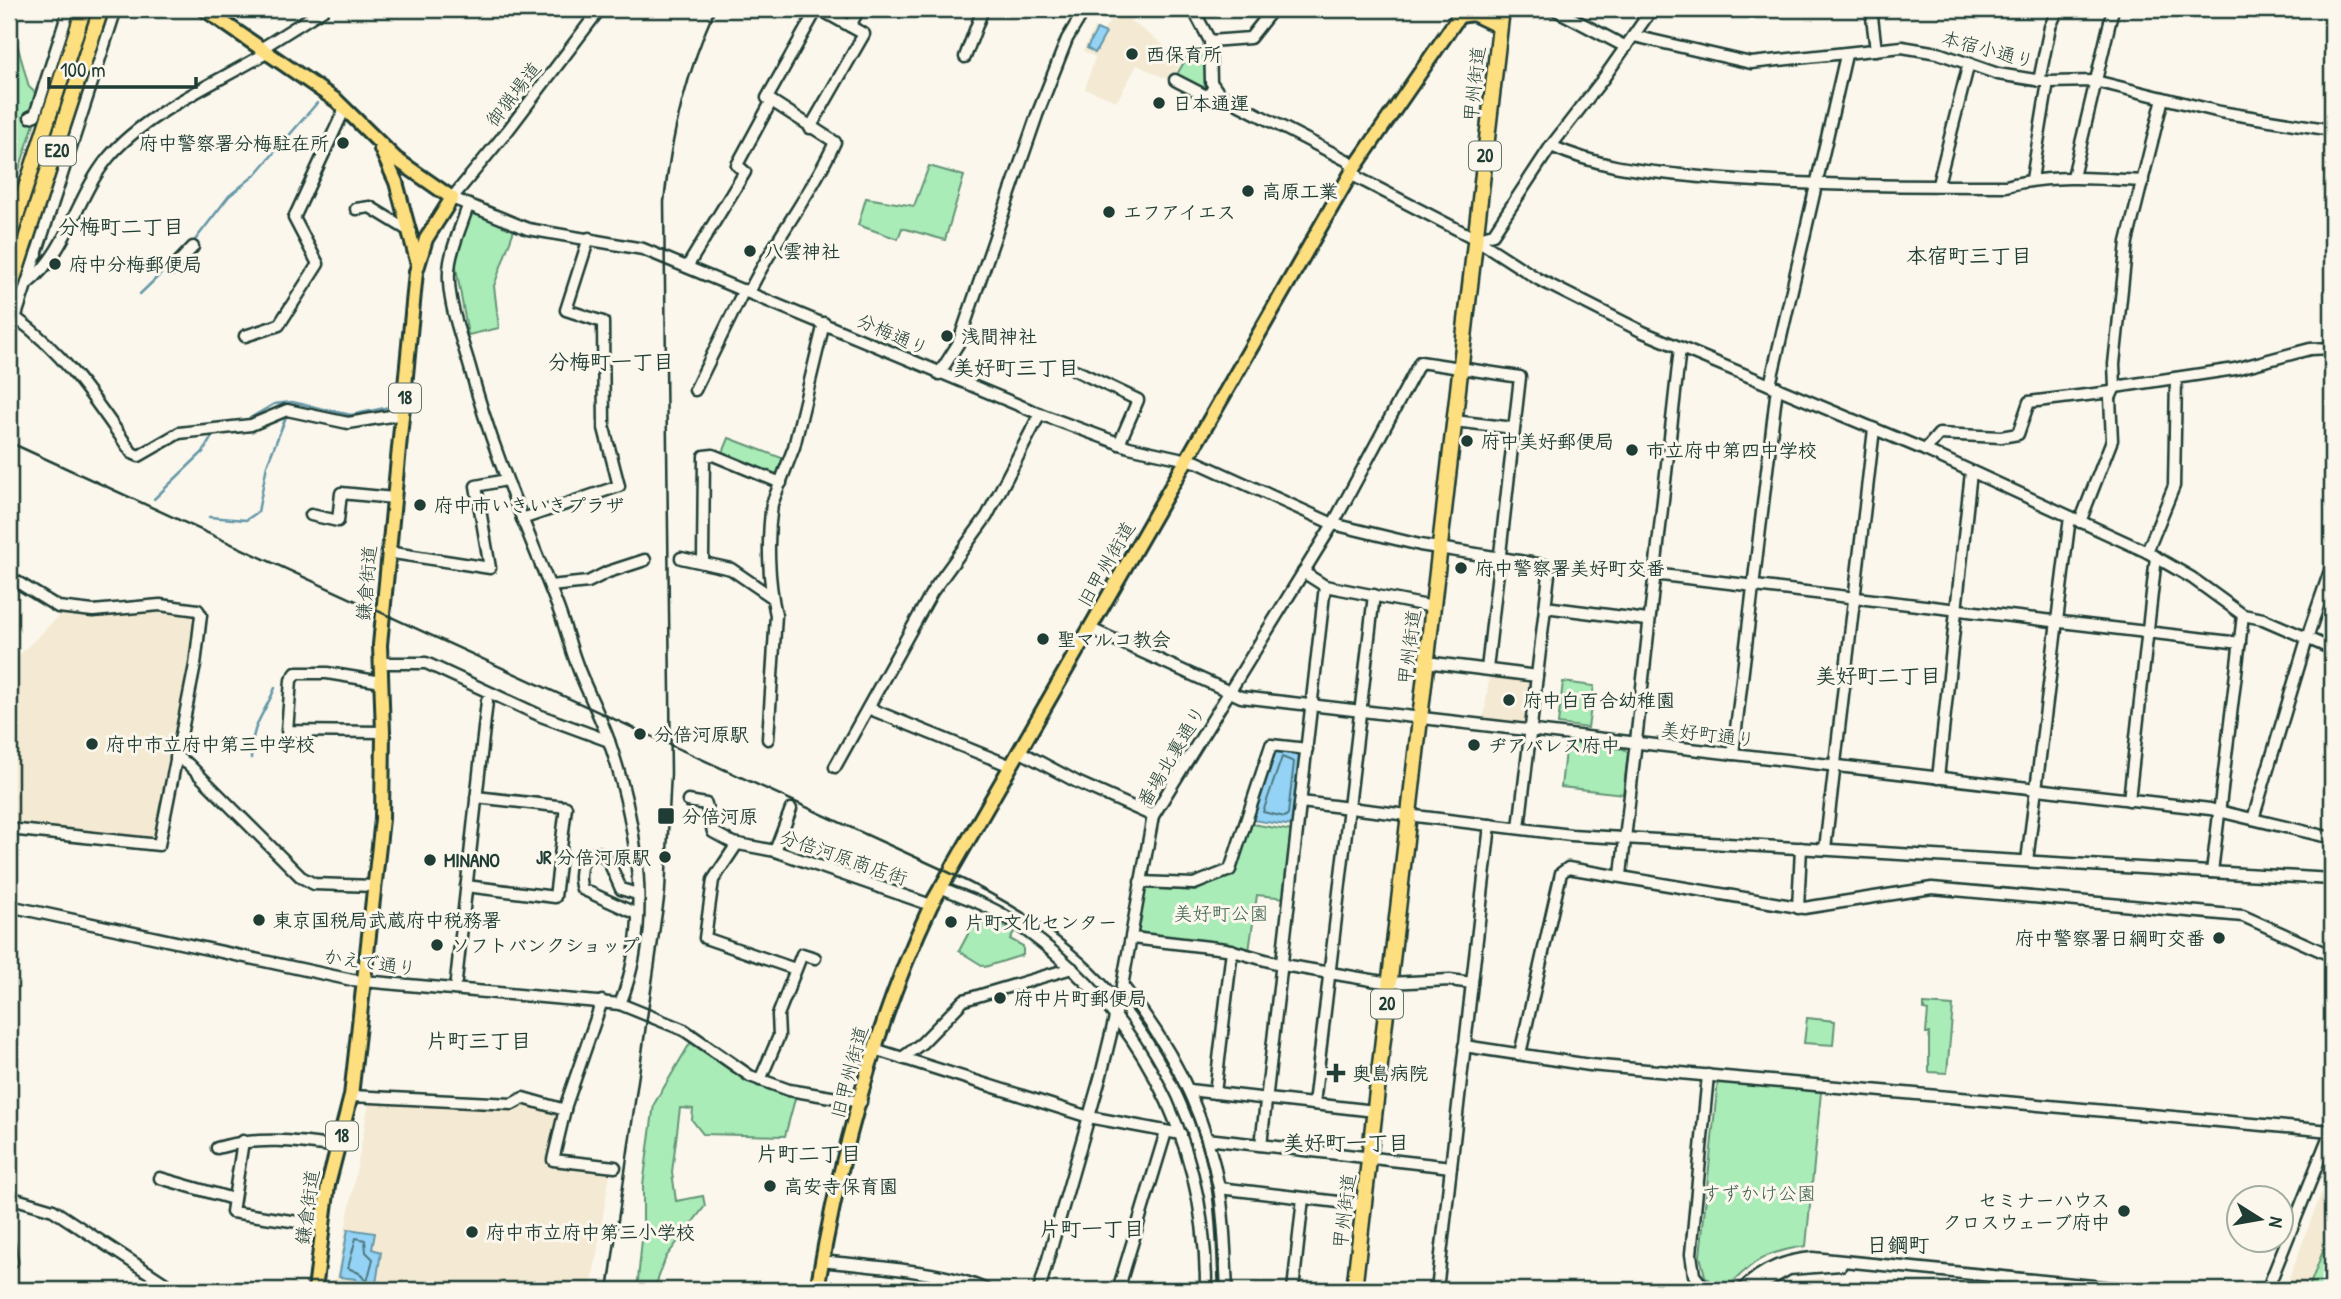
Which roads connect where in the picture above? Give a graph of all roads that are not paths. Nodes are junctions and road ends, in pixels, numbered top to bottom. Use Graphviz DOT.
graph roads {
  1 [pos="69,9"];
  2 [pos="83,9"];
  3 [pos="102,9"];
  4 [pos="116,9"];
  5 [pos="324,9"];
  6 [pos="600,9"];
  7 [pos="818,9"];
  8 [pos="859,9"];
  9 [pos="984,9"];
  10 [pos="1085,9"];
  11 [pos="1193,9"];
  12 [pos="1273,9"];
  13 [pos="1502,9"];
  14 [pos="1553,9"];
  15 [pos="1652,9"];
  16 [pos="1871,9"];
  17 [pos="2058,9"];
  18 [pos="2113,9"];
  19 [pos="207,10"];
  20 [pos="1462,12"];
  21 [pos="850,26"];
  22 [pos="1500,27"];
  23 [pos="1634,36"];
  24 [pos="1210,41"];
  25 [pos="1626,47"];
  26 [pos="265,50"];
  27 [pos="1876,50"];
  28 [pos="1846,55"];
  29 [pos="965,57"];
  30 [pos="1969,63"];
  31 [pos="1175,80"];
  32 [pos="2043,81"];
  33 [pos="2095,81"];
  34 [pos="1213,88"];
  35 [pos="2163,98"];
  36 [pos="771,102"];
  37 [pos="345,108"];
  38 [pos="30,117"];
  39 [pos="810,128"];
  40 [pos="2332,130"];
  41 [pos="376,141"];
  42 [pos="1551,146"];
  43 [pos="1353,170"];
  44 [pos="2073,177"];
  45 [pos="2032,179"];
  46 [pos="2144,181"];
  47 [pos="1938,184"];
  48 [pos="1818,185"];
  49 [pos="452,198"];
  50 [pos="468,206"];
  51 [pos="356,209"];
  52 [pos="412,233"];
  53 [pos="589,238"];
  54 [pos="1476,239"];
  55 [pos="9,240"];
  56 [pos="9,247"];
  57 [pos="193,247"];
  58 [pos="37,254"];
  59 [pos="417,261"];
  60 [pos="687,267"];
  61 [pos="172,269"];
  62 [pos="27,284"];
  63 [pos="9,291"];
  64 [pos="747,291"];
  65 [pos="16,318"];
  66 [pos="824,323"];
  67 [pos="245,336"];
  68 [pos="9,337"];
  69 [pos="1680,348"];
  70 [pos="2332,348"];
  71 [pos="1460,367"];
  72 [pos="1076,370"];
  73 [pos="939,374"];
  74 [pos="2176,378"];
  75 [pos="1773,386"];
  76 [pos="695,390"];
  77 [pos="2113,390"];
  78 [pos="403,414"];
  79 [pos="1040,414"];
  80 [pos="1454,421"];
  81 [pos="1514,428"];
  82 [pos="1874,429"];
  83 [pos="1119,444"];
  84 [pos="1925,450"];
  85 [pos="1187,460"];
  86 [pos="1971,472"];
  87 [pos="506,480"];
  88 [pos="781,482"];
  89 [pos="394,498"];
  90 [pos="311,515"];
  91 [pos="2070,517"];
  92 [pos="522,519"];
  93 [pos="2080,522"];
  94 [pos="1333,524"];
  95 [pos="1440,548"];
  96 [pos="387,552"];
  97 [pos="2152,554"];
  98 [pos="681,558"];
  99 [pos="1500,558"];
  100 [pos="645,560"];
  101 [pos="703,561"];
  102 [pos="2332,565"];
  103 [pos="1303,572"];
  104 [pos="1653,574"];
  105 [pos="9,577"];
  106 [pos="550,586"];
  107 [pos="1325,586"];
  108 [pos="1753,586"];
  109 [pos="1374,595"];
  110 [pos="772,597"];
  111 [pos="1854,598"];
  112 [pos="1433,607"];
  113 [pos="1545,607"];
  114 [pos="1956,610"];
  115 [pos="2243,615"];
  116 [pos="1647,620"];
  117 [pos="2054,621"];
  118 [pos="1091,629"];
  119 [pos="2146,632"];
  120 [pos="2308,637"];
  121 [pos="2240,643"];
  122 [pos="2332,649"];
  123 [pos="1426,662"];
  124 [pos="381,663"];
  125 [pos="1488,669"];
  126 [pos="1537,676"];
  127 [pos="382,682"];
  128 [pos="1230,694"];
  129 [pos="487,701"];
  130 [pos="1312,705"];
  131 [pos="868,708"];
  132 [pos="1360,711"];
  133 [pos="1420,718"];
  134 [pos="1531,731"];
  135 [pos="383,732"];
  136 [pos="768,739"];
  137 [pos="609,741"];
  138 [pos="1633,743"];
  139 [pos="1307,749"];
  140 [pos="1019,751"];
  141 [pos="1733,754"];
  142 [pos="176,757"];
  143 [pos="1011,766"];
  144 [pos="1835,766"];
  145 [pos="835,767"];
  146 [pos="1938,778"];
  147 [pos="2035,789"];
  148 [pos="476,797"];
  149 [pos="2129,800"];
  150 [pos="688,801"];
  151 [pos="1301,802"];
  152 [pos="1349,808"];
  153 [pos="791,809"];
  154 [pos="2220,811"];
  155 [pos="1153,816"];
  156 [pos="1409,816"];
  157 [pos="2253,818"];
  158 [pos="1490,825"];
  159 [pos="1519,828"];
  160 [pos="9,829"];
  161 [pos="1623,837"];
  162 [pos="2332,838"];
  163 [pos="737,844"];
  164 [pos="1801,848"];
  165 [pos="1825,849"];
  166 [pos="775,851"];
  167 [pos="2026,861"];
  168 [pos="2212,872"];
  169 [pos="1621,875"];
  170 [pos="2332,878"];
  171 [pos="616,881"];
  172 [pos="1140,883"];
  173 [pos="374,886"];
  174 [pos="466,886"];
  175 [pos="940,887"];
  176 [pos="637,894"];
  177 [pos="602,898"];
  178 [pos="931,905"];
  179 [pos="9,906"];
  180 [pos="1798,908"];
  181 [pos="637,914"];
  182 [pos="1132,938"];
  183 [pos="1232,950"];
  184 [pos="2332,956"];
  185 [pos="815,958"];
  186 [pos="1283,965"];
  187 [pos="1072,968"];
  188 [pos="795,969"];
  189 [pos="1330,974"];
  190 [pos="456,981"];
  191 [pos="363,982"];
  192 [pos="1389,983"];
  193 [pos="1472,983"];
  194 [pos="1122,985"];
  195 [pos="602,1001"];
  196 [pos="620,1004"];
  197 [pos="1115,1014"];
  198 [pos="1464,1046"];
  199 [pos="874,1049"];
  200 [pos="1520,1054"];
  201 [pos="902,1058"];
  202 [pos="1708,1075"];
  203 [pos="760,1080"];
  204 [pos="1189,1090"];
  205 [pos="1215,1093"];
  206 [pos="351,1097"];
  207 [pos="1266,1099"];
  208 [pos="861,1102"];
  209 [pos="1314,1104"];
  210 [pos="565,1110"];
  211 [pos="1375,1111"];
  212 [pos="1088,1117"];
  213 [pos="2332,1129"];
  214 [pos="1166,1132"];
  215 [pos="1181,1134"];
  216 [pos="1207,1139"];
  217 [pos="243,1141"];
  218 [pos="1261,1145"];
  219 [pos="338,1147"];
  220 [pos="217,1148"];
  221 [pos="1369,1158"];
  222 [pos="615,1167"];
  223 [pos="1451,1167"];
  224 [pos="160,1178"];
  225 [pos="1219,1188"];
  226 [pos="9,1197"];
  227 [pos="1303,1198"];
  228 [pos="233,1199"];
  229 [pos="1364,1205"];
  230 [pos="324,1226"];
  231 [pos="9,1244"];
  232 [pos="822,1261"];
  233 [pos="12,1262"];
  234 [pos="1855,1264"];
  235 [pos="175,1290"];
  236 [pos="315,1290"];
  237 [pos="817,1290"];
  238 [pos="986,1290"];
  239 [pos="1039,1290"];
  240 [pos="1118,1290"];
  241 [pos="1206,1290"];
  242 [pos="1227,1290"];
  243 [pos="1293,1290"];
  244 [pos="1354,1290"];
  245 [pos="1437,1290"];
  246 [pos="1706,1290"];
  247 [pos="1742,1290"];
  248 [pos="1752,1290"];
  249 [pos="2133,1290"];
  250 [pos="2267,1290"];
  1 -- 38 [label="street"];
  2 -- 55 [label="highway, E20"];
  3 -- 63 [label="highway, E20, bridge"];
  4 -- 58 [label="street"];
  5 -- 26 [label="street"];
  6 -- 49 [label="street, 御猟場道"];
  7 -- 21 [label="street"];
  7 -- 36 [label="street"];
  8 -- 21 [label="street"];
  9 -- 29 [label="street"];
  10 -- 73 [label="street"];
  11 -- 24 [label="street"];
  12 -- 24 [label="street"];
  13 -- 22 [label="highway, 甲州街道 / 20"];
  14 -- 25 [label="street"];
  15 -- 23 [label="street"];
  16 -- 27 [label="street"];
  17 -- 32 [label="street"];
  18 -- 33 [label="street"];
  19 -- 26 [label="main road, 18"];
  20 -- 22 [label="main road"];
  20 -- 43 [label="main road, 旧甲州街道"];
  21 -- 39 [label="street"];
  22 -- 54 [label="highway, 甲州街道 / 20"];
  23 -- 25 [label="street"];
  23 -- 28 [label="street, 本宿小通り"];
  24 -- 34 [label="street"];
  25 -- 42 [label="street"];
  26 -- 37 [label="main road, 18"];
  26 -- 62 [label="street"];
  27 -- 28 [label="street, 本宿小通り"];
  27 -- 30 [label="street, 本宿小通り"];
  28 -- 48 [label="street"];
  30 -- 32 [label="street, 本宿小通り"];
  30 -- 47 [label="street"];
  31 -- 34 [label="street"];
  32 -- 33 [label="street, 本宿小通り"];
  32 -- 45 [label="street"];
  33 -- 35 [label="street, 本宿小通り"];
  33 -- 44 [label="street"];
  34 -- 43 [label="street"];
  35 -- 40 [label="street, 本宿小通り"];
  35 -- 46 [label="street"];
  36 -- 39 [label="street"];
  36 -- 60 [label="street"];
  37 -- 41 [label="main road, 18"];
  37 -- 67 [label="street"];
  39 -- 64 [label="street"];
  41 -- 49 [label="main road, 18"];
  41 -- 52 [label="main road, 18"];
  42 -- 48 [label="street"];
  42 -- 54 [label="street"];
  43 -- 54 [label="street"];
  43 -- 85 [label="main road, 旧甲州街道"];
  44 -- 45 [label="street"];
  44 -- 46 [label="street"];
  45 -- 47 [label="street"];
  46 -- 77 [label="street"];
  47 -- 48 [label="street"];
  48 -- 75 [label="street"];
  49 -- 50 [label="street, 分梅通り"];
  49 -- 59 [label="main road, 鎌倉街道 / 18"];
  50 -- 53 [label="street, 分梅通り"];
  50 -- 87 [label="street"];
  51 -- 52 [label="street"];
  52 -- 59 [label="main road, 18"];
  53 -- 60 [label="street, 分梅通り"];
  53 -- 92 [label="street"];
  54 -- 69 [label="street"];
  54 -- 71 [label="highway, 甲州街道 / 20"];
  56 -- 58 [label="street"];
  57 -- 61 [label="street"];
  58 -- 62 [label="street"];
  59 -- 78 [label="main road, 鎌倉街道 / 18"];
  60 -- 64 [label="street, 分梅通り"];
  62 -- 65 [label="street"];
  64 -- 66 [label="street, 分梅通り"];
  64 -- 76 [label="street"];
  65 -- 68 [label="street"];
  65 -- 78 [label="street"];
  66 -- 73 [label="street, 分梅通り"];
  66 -- 88 [label="street"];
  69 -- 75 [label="street"];
  69 -- 104 [label="street"];
  70 -- 74 [label="street"];
  71 -- 80 [label="highway, 甲州街道 / 20"];
  71 -- 81 [label="street"];
  71 -- 94 [label="street, 番場北裏通り"];
  72 -- 83 [label="street"];
  73 -- 79 [label="street, 分梅通り"];
  74 -- 77 [label="street"];
  74 -- 97 [label="street"];
  75 -- 82 [label="street"];
  75 -- 108 [label="street"];
  77 -- 84 [label="street"];
  77 -- 93 [label="street"];
  78 -- 89 [label="main road, 鎌倉街道 / 18"];
  79 -- 83 [label="street, 分梅通り"];
  79 -- 131 [label="street"];
  80 -- 81 [label="street"];
  80 -- 95 [label="highway, 甲州街道 / 20"];
  81 -- 99 [label="street"];
  82 -- 84 [label="street"];
  82 -- 111 [label="street"];
  83 -- 85 [label="street, 分梅通り"];
  84 -- 86 [label="street"];
  85 -- 94 [label="street, 分梅通り"];
  85 -- 118 [label="main road, 旧甲州街道"];
  86 -- 91 [label="street"];
  86 -- 114 [label="street"];
  87 -- 92 [label="street"];
  87 -- 96 [label="street"];
  88 -- 101 [label="street"];
  88 -- 110 [label="street"];
  89 -- 90 [label="street"];
  89 -- 96 [label="main road, 鎌倉街道 / 18"];
  91 -- 93 [label="street"];
  91 -- 117 [label="street"];
  92 -- 106 [label="street"];
  93 -- 97 [label="street"];
  94 -- 95 [label="street, 分梅通り"];
  94 -- 103 [label="street, 番場北裏通り"];
  95 -- 99 [label="street, 分梅通り"];
  95 -- 112 [label="highway, 甲州街道 / 20"];
  96 -- 124 [label="main road, 鎌倉街道 / 18"];
  97 -- 115 [label="street"];
  97 -- 119 [label="street"];
  98 -- 101 [label="street"];
  99 -- 113 [label="street, 分梅通り"];
  99 -- 125 [label="street"];
  100 -- 106 [label="street"];
  101 -- 110 [label="street"];
  102 -- 120 [label="street"];
  103 -- 107 [label="street"];
  103 -- 128 [label="street, 番場北裏通り"];
  104 -- 108 [label="street"];
  104 -- 116 [label="street"];
  105 -- 142 [label="street"];
  106 -- 137 [label="street"];
  107 -- 109 [label="street"];
  107 -- 130 [label="street"];
  108 -- 111 [label="street"];
  108 -- 141 [label="street"];
  109 -- 112 [label="street"];
  109 -- 132 [label="street"];
  110 -- 136 [label="street"];
  111 -- 114 [label="street"];
  111 -- 144 [label="street"];
  112 -- 123 [label="highway, 甲州街道 / 20"];
  113 -- 116 [label="street"];
  113 -- 126 [label="street"];
  114 -- 117 [label="street"];
  114 -- 146 [label="street"];
  115 -- 120 [label="street"];
  115 -- 121 [label="street"];
  116 -- 138 [label="street"];
  117 -- 119 [label="street"];
  117 -- 147 [label="street"];
  118 -- 128 [label="street, 美好町通り"];
  118 -- 140 [label="main road, 旧甲州街道"];
  119 -- 121 [label="street"];
  119 -- 149 [label="street"];
  120 -- 122 [label="street"];
  120 -- 157 [label="street"];
  121 -- 154 [label="street"];
  123 -- 125 [label="street"];
  123 -- 133 [label="highway, 甲州街道 / 20"];
  124 -- 127 [label="main road, 鎌倉街道 / 18"];
  124 -- 137 [label="street"];
  125 -- 126 [label="street"];
  126 -- 134 [label="street"];
  127 -- 135 [label="main road, 鎌倉街道 / 18"];
  127 -- 135 [label="street"];
  128 -- 130 [label="street, 美好町通り"];
  128 -- 155 [label="street, 番場北裏通り"];
  129 -- 148 [label="street"];
  130 -- 132 [label="street, 美好町通り"];
  130 -- 139 [label="street"];
  131 -- 143 [label="street"];
  131 -- 145 [label="street"];
  132 -- 133 [label="street, 美好町通り"];
  132 -- 152 [label="street"];
  133 -- 134 [label="street, 美好町通り"];
  133 -- 156 [label="highway, 甲州街道 / 20"];
  134 -- 138 [label="street, 美好町通り"];
  134 -- 159 [label="street"];
  135 -- 173 [label="main road, 鎌倉街道 / 18"];
  137 -- 176 [label="street"];
  138 -- 141 [label="street, 美好町通り"];
  138 -- 161 [label="street"];
  139 -- 151 [label="street"];
  139 -- 172 [label="street"];
  140 -- 143 [label="main road, 旧甲州街道"];
  140 -- 155 [label="street"];
  141 -- 144 [label="street, 美好町通り"];
  142 -- 160 [label="street"];
  142 -- 173 [label="street"];
  143 -- 175 [label="main road, 旧甲州街道"];
  144 -- 146 [label="street, 美好町通り"];
  144 -- 165 [label="street"];
  146 -- 147 [label="street, 美好町通り"];
  147 -- 149 [label="street, 美好町通り"];
  147 -- 167 [label="street"];
  148 -- 174 [label="street"];
  148 -- 174 [label="street"];
  149 -- 154 [label="street, 美好町通り"];
  150 -- 163 [label="street, 分倍河原商店街"];
  151 -- 152 [label="street"];
  151 -- 186 [label="street"];
  152 -- 156 [label="street"];
  152 -- 189 [label="street"];
  153 -- 166 [label="street"];
  154 -- 157 [label="street, 美好町通り"];
  154 -- 168 [label="street"];
  155 -- 172 [label="street, 番場北裏通り"];
  156 -- 158 [label="street"];
  156 -- 192 [label="highway, 甲州街道 / 20"];
  157 -- 162 [label="street, 美好町通り"];
  158 -- 159 [label="street"];
  158 -- 193 [label="street"];
  159 -- 161 [label="street"];
  161 -- 164 [label="street"];
  161 -- 169 [label="street"];
  163 -- 166 [label="street, 分倍河原商店街"];
  163 -- 188 [label="street"];
  164 -- 165 [label="street"];
  164 -- 180 [label="street"];
  165 -- 167 [label="street"];
  166 -- 178 [label="street, 分倍河原商店街"];
  167 -- 168 [label="street"];
  168 -- 170 [label="street"];
  169 -- 180 [label="street"];
  169 -- 200 [label="street"];
  171 -- 176 [label="street"];
  171 -- 177 [label="street"];
  171 -- 177 [label="street"];
  172 -- 182 [label="street, 番場北裏通り"];
  173 -- 191 [label="main road, 鎌倉街道 / 18"];
  174 -- 190 [label="street"];
  175 -- 178 [label="main road, 旧甲州街道"];
  175 -- 187 [label="street"];
  176 -- 181 [label="street"];
  177 -- 181 [label="street"];
  178 -- 199 [label="main road, 旧甲州街道"];
  179 -- 191 [label="street, かえで通り"];
  180 -- 184 [label="street"];
  181 -- 196 [label="street"];
  182 -- 183 [label="street"];
  182 -- 194 [label="street, 番場北裏通り"];
  183 -- 186 [label="street"];
  183 -- 205 [label="street"];
  185 -- 188 [label="street"];
  186 -- 189 [label="street"];
  186 -- 207 [label="street"];
  187 -- 197 [label="street"];
  187 -- 201 [label="street"];
  188 -- 203 [label="street"];
  189 -- 192 [label="street"];
  189 -- 209 [label="street"];
  191 -- 195 [label="street, かえで通り"];
  191 -- 206 [label="main road, 鎌倉街道 / 18"];
  192 -- 193 [label="street"];
  192 -- 211 [label="highway, 甲州街道 / 20"];
  193 -- 198 [label="street"];
  194 -- 197 [label="street, 番場北裏通り"];
  194 -- 204 [label="street"];
  195 -- 196 [label="street, かえで通り"];
  195 -- 210 [label="street"];
  196 -- 203 [label="street, かえで通り"];
  197 -- 212 [label="street, 番場北裏通り"];
  197 -- 215 [label="street"];
  198 -- 200 [label="street"];
  198 -- 223 [label="street"];
  199 -- 201 [label="street"];
  199 -- 208 [label="main road, 旧甲州街道"];
  200 -- 202 [label="street"];
  201 -- 212 [label="street"];
  202 -- 213 [label="street"];
  202 -- 246 [label="street"];
  203 -- 208 [label="street, かえで通り"];
  204 -- 205 [label="street"];
  204 -- 216 [label="street"];
  205 -- 207 [label="street"];
  206 -- 210 [label="street"];
  206 -- 219 [label="main road, 鎌倉街道 / 18"];
  207 -- 209 [label="street"];
  207 -- 218 [label="street"];
  208 -- 232 [label="main road, 旧甲州街道"];
  209 -- 211 [label="street"];
  210 -- 222 [label="street"];
  211 -- 221 [label="highway, 甲州街道 / 20"];
  212 -- 214 [label="street"];
  212 -- 239 [label="street, 番場北裏通り"];
  213 -- 250 [label="street"];
  214 -- 215 [label="street"];
  214 -- 240 [label="street"];
  215 -- 241 [label="street"];
  216 -- 218 [label="street"];
  216 -- 225 [label="street"];
  217 -- 219 [label="street"];
  217 -- 220 [label="street"];
  217 -- 228 [label="street"];
  218 -- 221 [label="street"];
  219 -- 230 [label="main road, 鎌倉街道 / 18"];
  221 -- 223 [label="street"];
  221 -- 229 [label="highway, 甲州街道 / 20"];
  223 -- 245 [label="street"];
  224 -- 228 [label="street"];
  225 -- 227 [label="street"];
  225 -- 242 [label="street"];
  226 -- 235 [label="street"];
  227 -- 229 [label="street"];
  227 -- 243 [label="street"];
  228 -- 230 [label="street"];
  229 -- 244 [label="highway, 甲州街道 / 20"];
  230 -- 236 [label="main road, 鎌倉街道 / 18"];
  231 -- 233 [label="street"];
  232 -- 237 [label="main road, 旧甲州街道"];
  232 -- 238 [label="street"];
  234 -- 247 [label="street"];
  234 -- 248 [label="street"];
  234 -- 249 [label="street"];
}
